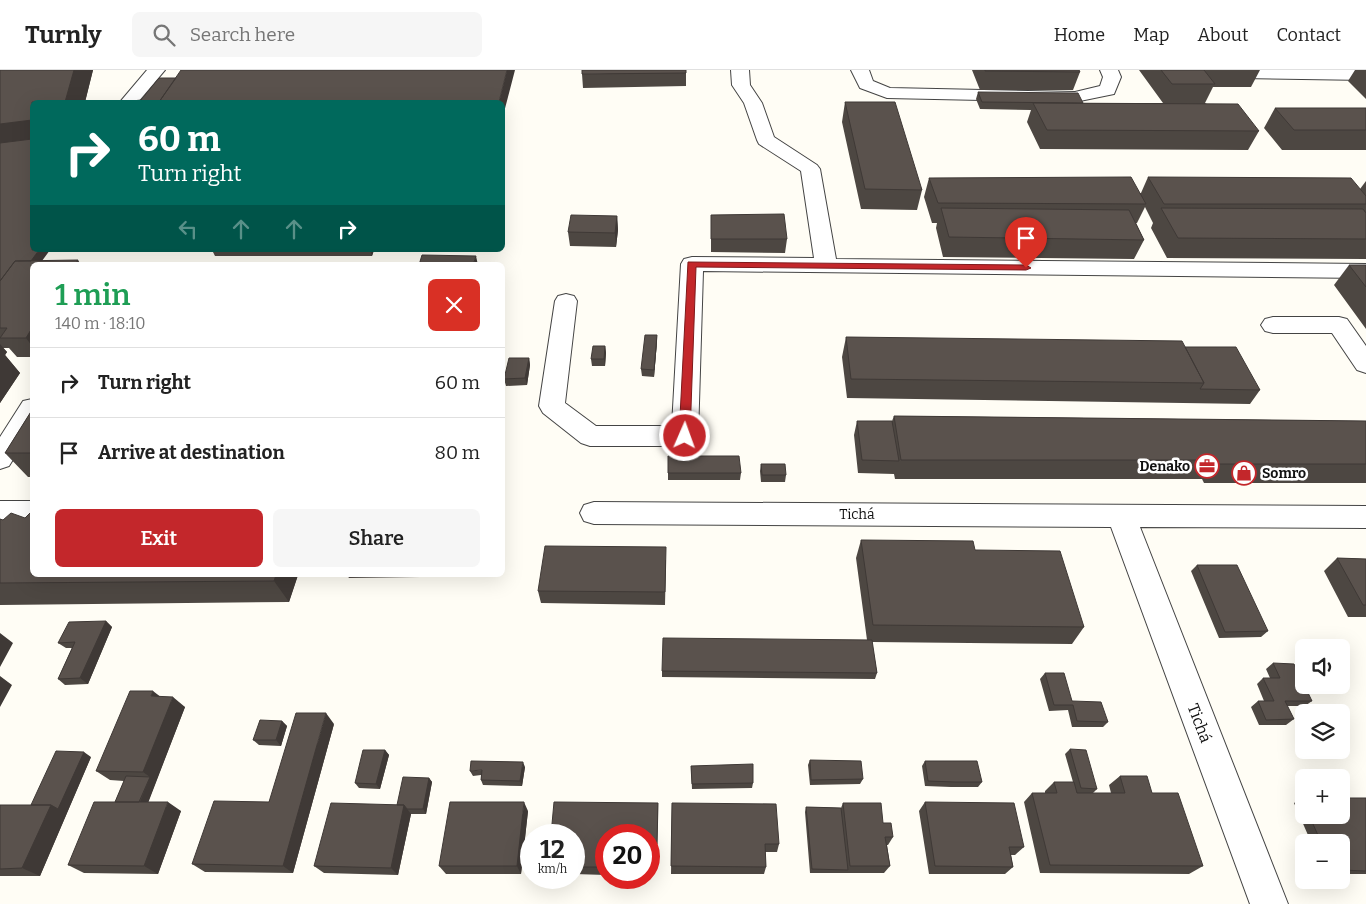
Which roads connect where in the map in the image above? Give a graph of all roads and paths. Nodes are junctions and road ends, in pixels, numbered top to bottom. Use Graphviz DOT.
graph roads {
  1 [pos="156,70"];
  2 [pos="740,70"];
  3 [pos="860,70"];
  4 [pos="1286,72"];
  5 [pos="1241,73"];
  6 [pos="1111,74"];
  7 [pos="1366,75"];
  8 [pos="976,79"];
  9 [pos="1076,80"];
  10 [pos="926,95"];
  11 [pos="131,100"];
  12 [pos="826,265"];
  13 [pos="1366,271"];
  14 [pos="566,301"];
  15 [pos="1273,325"];
  16 [pos="1366,364"];
  17 [pos="30,411"];
  18 [pos="0,459"];
  19 [pos="0,512"];
  20 [pos="30,512"];
  21 [pos="594,513"];
  22 [pos="1120,515"];
  23 [pos="1366,517"];
  24 [pos="1269,904"];
  1 -- 11 [label="street"];
  2 -- 12 [label="street"];
  3 -- 10 [label="street"];
  4 -- 5 [label="street"];
  4 -- 7 [label="street"];
  6 -- 9 [label="street"];
  6 -- 10 [label="street"];
  8 -- 10 [label="street"];
  12 -- 13 [label="street"];
  12 -- 14 [label="street"];
  15 -- 16 [label="street"];
  17 -- 18 [label="street"];
  19 -- 20 [label="street"];
  21 -- 22 [label="street, Tichá"];
  22 -- 23 [label="street, Tichá"];
  22 -- 24 [label="street, Tichá"];
}
